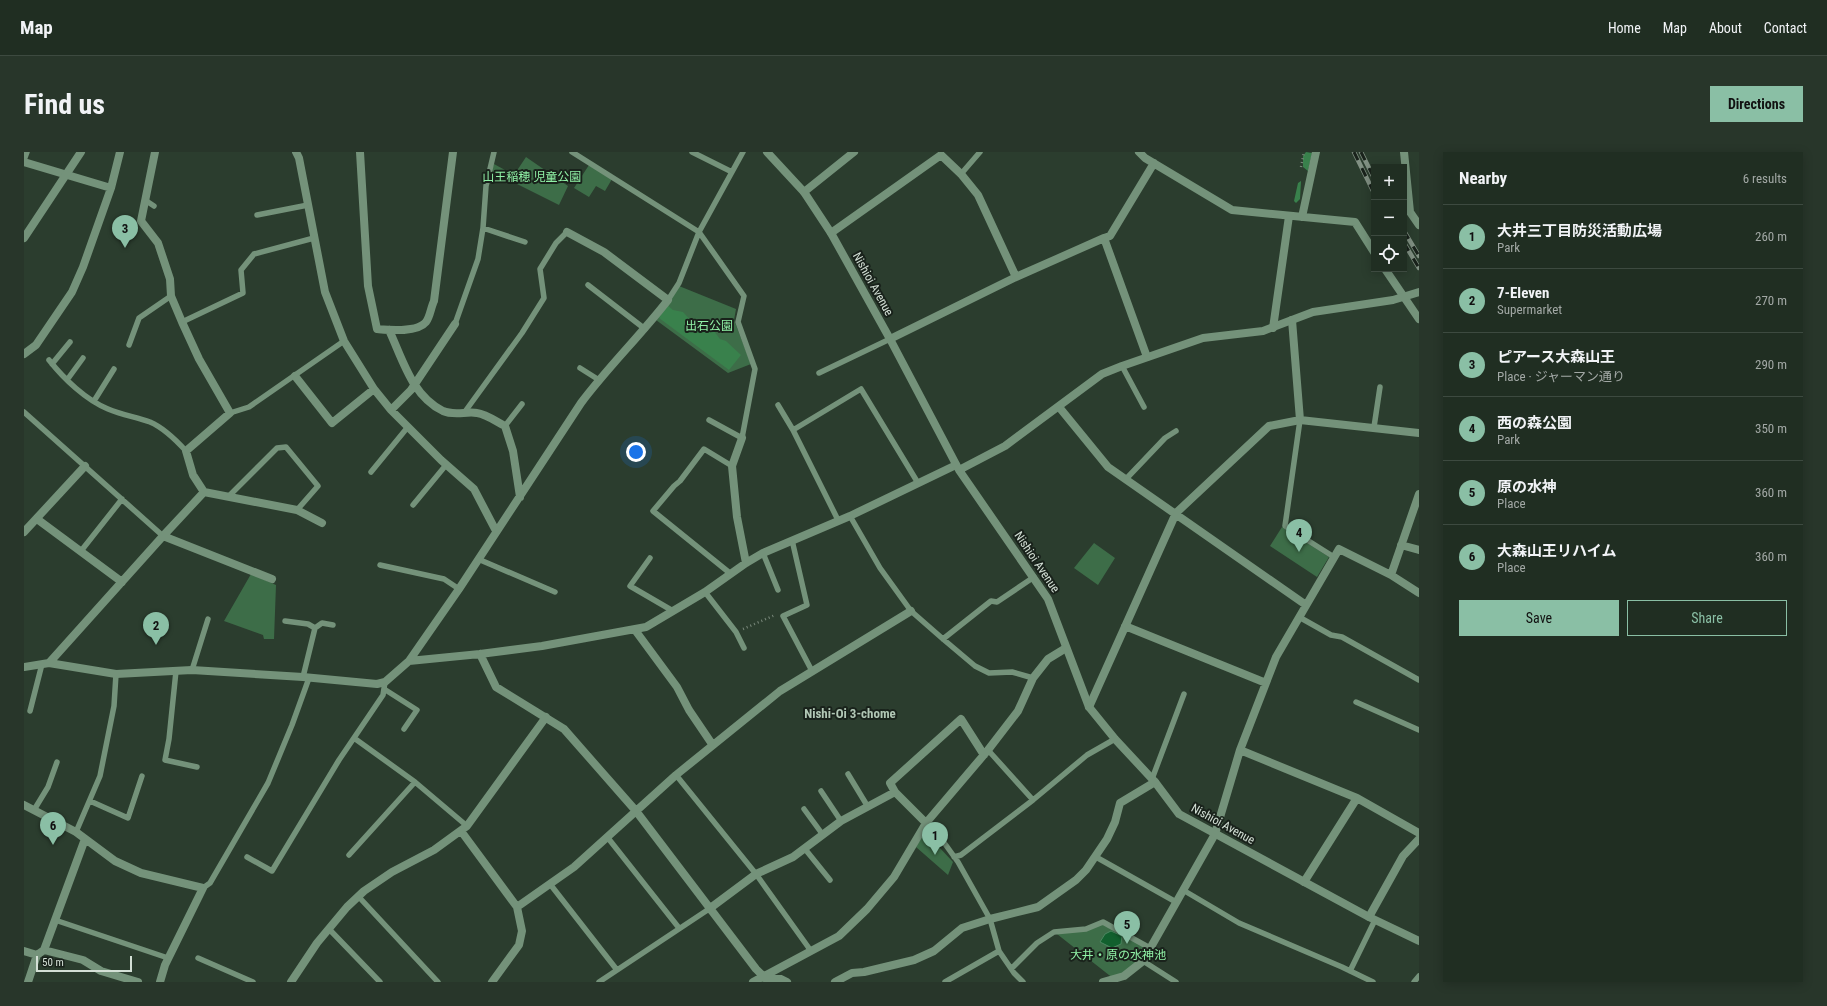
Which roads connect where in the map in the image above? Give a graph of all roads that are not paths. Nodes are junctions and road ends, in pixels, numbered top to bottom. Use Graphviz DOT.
graph roads {
  1 [pos="27,152"];
  2 [pos="81,152"];
  3 [pos="120,152"];
  4 [pos="155,152"];
  5 [pos="296,152"];
  6 [pos="360,152"];
  7 [pos="453,152"];
  8 [pos="494,152"];
  9 [pos="572,152"];
  10 [pos="692,152"];
  11 [pos="743,152"];
  12 [pos="767,152"];
  13 [pos="854,152"];
  14 [pos="980,152"];
  15 [pos="1139,152"];
  16 [pos="1316,152"];
  17 [pos="1404,152"];
  18 [pos="24,161"];
  19 [pos="1154,163"];
  20 [pos="732,172"];
  21 [pos="67,174"];
  22 [pos="961,174"];
  23 [pos="111,188"];
  24 [pos="804,192"];
  25 [pos="145,200"];
  26 [pos="308,205"];
  27 [pos="154,206"];
  28 [pos="257,215"];
  29 [pos="1288,216"];
  30 [pos="1302,217"];
  31 [pos="1419,225"];
  32 [pos="483,228"];
  33 [pos="567,232"];
  34 [pos="699,232"];
  35 [pos="831,233"];
  36 [pos="24,238"];
  37 [pos="314,238"];
  38 [pos="1104,238"];
  39 [pos="525,242"];
  40 [pos="1371,247"];
  41 [pos="1387,272"];
  42 [pos="1016,277"];
  43 [pos="588,285"];
  44 [pos="1416,293"];
  45 [pos="171,296"];
  46 [pos="1403,297"];
  47 [pos="668,300"];
  48 [pos="1419,319"];
  49 [pos="1292,320"];
  50 [pos="182,322"];
  51 [pos="455,324"];
  52 [pos="1272,328"];
  53 [pos="645,329"];
  54 [pos="390,330"];
  55 [pos="890,339"];
  56 [pos="344,341"];
  57 [pos="70,342"];
  58 [pos="129,345"];
  59 [pos="24,354"];
  60 [pos="1147,357"];
  61 [pos="83,358"];
  62 [pos="1122,366"];
  63 [pos="580,368"];
  64 [pos="114,369"];
  65 [pos="820,373"];
  66 [pos="295,376"];
  67 [pos="67,380"];
  68 [pos="599,380"];
  69 [pos="414,385"];
  70 [pos="1380,387"];
  71 [pos="374,389"];
  72 [pos="94,401"];
  73 [pos="522,404"];
  74 [pos="778,405"];
  75 [pos="1059,407"];
  76 [pos="1144,407"];
  77 [pos="391,410"];
  78 [pos="24,412"];
  79 [pos="230,413"];
  80 [pos="464,414"];
  81 [pos="709,420"];
  82 [pos="1300,420"];
  83 [pos="505,426"];
  84 [pos="1374,426"];
  85 [pos="407,428"];
  86 [pos="793,430"];
  87 [pos="1176,431"];
  88 [pos="1419,432"];
  89 [pos="742,438"];
  90 [pos="186,451"];
  91 [pos="446,465"];
  92 [pos="84,466"];
  93 [pos="732,466"];
  94 [pos="958,467"];
  95 [pos="371,472"];
  96 [pos="1126,479"];
  97 [pos="918,483"];
  98 [pos="204,492"];
  99 [pos="1419,494"];
  100 [pos="228,497"];
  101 [pos="520,497"];
  102 [pos="122,499"];
  103 [pos="413,505"];
  104 [pos="297,510"];
  105 [pos="1176,513"];
  106 [pos="850,516"];
  107 [pos="37,520"];
  108 [pos="838,520"];
  109 [pos="322,523"];
  110 [pos="24,532"];
  111 [pos="496,532"];
  112 [pos="163,536"];
  113 [pos="792,540"];
  114 [pos="1401,545"];
  115 [pos="1419,550"];
  116 [pos="81,551"];
  117 [pos="763,553"];
  118 [pos="1334,557"];
  119 [pos="650,558"];
  120 [pos="478,559"];
  121 [pos="746,562"];
  122 [pos="380,565"];
  123 [pos="731,574"];
  124 [pos="1391,575"];
  125 [pos="1034,577"];
  126 [pos="272,579"];
  127 [pos="122,582"];
  128 [pos="459,589"];
  129 [pos="778,590"];
  130 [pos="555,592"];
  131 [pos="705,592"];
  132 [pos="1419,592"];
  133 [pos="1306,605"];
  134 [pos="673,611"];
  135 [pos="911,611"];
  136 [pos="1299,617"];
  137 [pos="208,619"];
  138 [pos="285,621"];
  139 [pos="333,625"];
  140 [pos="1125,626"];
  141 [pos="315,628"];
  142 [pos="635,630"];
  143 [pos="943,639"];
  144 [pos="744,648"];
  145 [pos="1066,648"];
  146 [pos="480,654"];
  147 [pos="409,660"];
  148 [pos="46,663"];
  149 [pos="24,667"];
  150 [pos="192,670"];
  151 [pos="176,671"];
  152 [pos="812,672"];
  153 [pos="116,674"];
  154 [pos="306,677"];
  155 [pos="1033,678"];
  156 [pos="1419,680"];
  157 [pos="1266,683"];
  158 [pos="384,685"];
  159 [pos="1184,694"];
  160 [pos="1356,702"];
  161 [pos="1089,707"];
  162 [pos="30,711"];
  163 [pos="546,716"];
  164 [pos="404,728"];
  165 [pos="1419,730"];
  166 [pos="354,738"];
  167 [pos="1115,739"];
  168 [pos="712,744"];
  169 [pos="1240,750"];
  170 [pos="986,752"];
  171 [pos="56,762"];
  172 [pos="197,767"];
  173 [pos="848,774"];
  174 [pos="676,775"];
  175 [pos="142,776"];
  176 [pos="1153,780"];
  177 [pos="415,782"];
  178 [pos="821,791"];
  179 [pos="895,792"];
  180 [pos="1357,798"];
  181 [pos="1033,800"];
  182 [pos="90,801"];
  183 [pos="24,805"];
  184 [pos="868,807"];
  185 [pos="804,809"];
  186 [pos="34,810"];
  187 [pos="636,811"];
  188 [pos="841,821"];
  189 [pos="926,823"];
  190 [pos="464,828"];
  191 [pos="76,832"];
  192 [pos="1419,833"];
  193 [pos="1215,834"];
  194 [pos="823,835"];
  195 [pos="85,838"];
  196 [pos="608,838"];
  197 [pos="1419,839"];
  198 [pos="805,849"];
  199 [pos="349,856"];
  200 [pos="247,857"];
  201 [pos="954,857"];
  202 [pos="1096,857"];
  203 [pos="756,874"];
  204 [pos="830,880"];
  205 [pos="1304,882"];
  206 [pos="550,884"];
  207 [pos="203,888"];
  208 [pos="1183,890"];
  209 [pos="358,896"];
  210 [pos="1176,902"];
  211 [pos="517,907"];
  212 [pos="709,909"];
  213 [pos="990,919"];
  214 [pos="1372,919"];
  215 [pos="54,920"];
  216 [pos="679,928"];
  217 [pos="329,929"];
  218 [pos="1419,941"];
  219 [pos="1150,948"];
  220 [pos="999,950"];
  221 [pos="24,951"];
  222 [pos="810,951"];
  223 [pos="40,953"];
  224 [pos="168,958"];
  225 [pos="198,958"];
  226 [pos="1143,961"];
  227 [pos="1012,968"];
  228 [pos="617,970"];
  229 [pos="1350,971"];
  230 [pos="763,976"];
  231 [pos="1419,976"];
  232 [pos="1117,980"];
  233 [pos="28,982"];
  234 [pos="138,982"];
  235 [pos="160,982"];
  236 [pos="252,982"];
  237 [pos="291,982"];
  238 [pos="380,982"];
  239 [pos="438,982"];
  240 [pos="492,982"];
  241 [pos="599,982"];
  242 [pos="753,982"];
  243 [pos="769,982"];
  244 [pos="787,982"];
  245 [pos="835,982"];
  246 [pos="945,982"];
  247 [pos="1023,982"];
  248 [pos="1102,982"];
  249 [pos="1176,982"];
  250 [pos="1373,982"];
  251 [pos="1414,982"];
  1 -- 18 [label="lane"];
  2 -- 21 [label="street"];
  3 -- 23 [label="street"];
  4 -- 25 [label="street"];
  5 -- 26 [label="street"];
  6 -- 54 [label="street"];
  7 -- 54 [label="street"];
  8 -- 32 [label="lane"];
  9 -- 34 [label="lane"];
  10 -- 20 [label="lane"];
  11 -- 20 [label="lane"];
  12 -- 24 [label="street, Nishioi Avenue"];
  13 -- 24 [label="street"];
  14 -- 22 [label="lane"];
  15 -- 19 [label="street"];
  16 -- 30 [label="street"];
  17 -- 31 [label="street"];
  18 -- 21 [label="street"];
  19 -- 29 [label="street"];
  19 -- 38 [label="street"];
  20 -- 34 [label="lane"];
  21 -- 23 [label="street"];
  21 -- 36 [label="street"];
  22 -- 35 [label="street"];
  22 -- 42 [label="street"];
  23 -- 59 [label="street"];
  24 -- 35 [label="street, Nishioi Avenue"];
  25 -- 27 [label="lane"];
  25 -- 45 [label="street"];
  26 -- 28 [label="lane"];
  26 -- 37 [label="street"];
  29 -- 30 [label="street"];
  29 -- 52 [label="street"];
  30 -- 40 [label="street"];
  32 -- 39 [label="lane"];
  32 -- 51 [label="lane"];
  33 -- 47 [label="street"];
  33 -- 80 [label="lane"];
  34 -- 47 [label="lane"];
  34 -- 89 [label="lane"];
  35 -- 55 [label="street, Nishioi Avenue"];
  37 -- 50 [label="lane"];
  37 -- 56 [label="street"];
  38 -- 42 [label="street"];
  38 -- 60 [label="street"];
  41 -- 46 [label="street"];
  42 -- 55 [label="street"];
  43 -- 53 [label="lane"];
  44 -- 46 [label="street"];
  45 -- 50 [label="street"];
  45 -- 58 [label="lane"];
  46 -- 48 [label="street"];
  46 -- 49 [label="street"];
  47 -- 53 [label="street"];
  49 -- 52 [label="street"];
  49 -- 82 [label="street"];
  50 -- 79 [label="street"];
  51 -- 69 [label="street"];
  52 -- 60 [label="street"];
  53 -- 68 [label="street"];
  54 -- 69 [label="street"];
  55 -- 65 [label="lane"];
  55 -- 94 [label="street, Nishioi Avenue"];
  56 -- 66 [label="lane"];
  56 -- 71 [label="street"];
  57 -- 67 [label="lane"];
  60 -- 62 [label="street"];
  61 -- 67 [label="lane"];
  62 -- 75 [label="street"];
  62 -- 76 [label="lane"];
  63 -- 68 [label="lane"];
  64 -- 72 [label="lane"];
  66 -- 71 [label="street"];
  66 -- 79 [label="lane"];
  67 -- 72 [label="lane"];
  68 -- 101 [label="street"];
  69 -- 77 [label="street"];
  69 -- 80 [label="street"];
  70 -- 84 [label="lane"];
  71 -- 77 [label="street"];
  72 -- 90 [label="lane"];
  73 -- 83 [label="lane"];
  74 -- 86 [label="lane"];
  75 -- 94 [label="street"];
  75 -- 96 [label="street"];
  77 -- 85 [label="street"];
  78 -- 92 [label="lane"];
  79 -- 90 [label="street"];
  80 -- 83 [label="street"];
  81 -- 89 [label="lane"];
  82 -- 84 [label="street"];
  82 -- 105 [label="street"];
  82 -- 118 [label="lane"];
  83 -- 101 [label="street"];
  84 -- 88 [label="street"];
  85 -- 91 [label="street"];
  85 -- 95 [label="lane"];
  86 -- 97 [label="lane"];
  86 -- 108 [label="lane"];
  87 -- 96 [label="lane"];
  89 -- 93 [label="street"];
  90 -- 98 [label="street"];
  91 -- 103 [label="lane"];
  91 -- 111 [label="street"];
  92 -- 102 [label="lane"];
  92 -- 107 [label="street"];
  93 -- 121 [label="street"];
  93 -- 123 [label="lane"];
  94 -- 97 [label="street"];
  94 -- 125 [label="street, Nishioi Avenue"];
  96 -- 105 [label="street"];
  97 -- 106 [label="street"];
  98 -- 100 [label="street"];
  98 -- 112 [label="street"];
  99 -- 114 [label="street"];
  100 -- 104 [label="street"];
  100 -- 104 [label="lane"];
  101 -- 111 [label="street"];
  102 -- 112 [label="lane"];
  102 -- 116 [label="lane"];
  104 -- 109 [label="street"];
  105 -- 133 [label="street"];
  105 -- 140 [label="street"];
  106 -- 108 [label="street"];
  106 -- 135 [label="lane"];
  107 -- 110 [label="street"];
  107 -- 116 [label="street"];
  108 -- 113 [label="street"];
  111 -- 120 [label="street"];
  112 -- 126 [label="street"];
  112 -- 127 [label="street"];
  113 -- 117 [label="street"];
  113 -- 152 [label="lane"];
  114 -- 115 [label="street"];
  114 -- 124 [label="street"];
  116 -- 127 [label="street"];
  117 -- 121 [label="street"];
  117 -- 129 [label="lane"];
  118 -- 124 [label="street"];
  118 -- 133 [label="street"];
  119 -- 134 [label="lane"];
  120 -- 128 [label="street"];
  120 -- 130 [label="lane"];
  121 -- 123 [label="street"];
  122 -- 128 [label="lane"];
  123 -- 131 [label="street"];
  124 -- 132 [label="street"];
  125 -- 143 [label="lane"];
  125 -- 145 [label="street, Nishioi Avenue"];
  127 -- 148 [label="street"];
  128 -- 147 [label="street"];
  131 -- 134 [label="street"];
  131 -- 144 [label="lane"];
  133 -- 136 [label="street"];
  134 -- 142 [label="street"];
  135 -- 143 [label="lane"];
  135 -- 152 [label="street"];
  136 -- 156 [label="lane"];
  136 -- 157 [label="street"];
  137 -- 150 [label="lane"];
  138 -- 141 [label="lane"];
  139 -- 141 [label="lane"];
  140 -- 157 [label="street"];
  140 -- 161 [label="street"];
  141 -- 154 [label="lane"];
  142 -- 146 [label="street"];
  142 -- 168 [label="street"];
  143 -- 155 [label="lane"];
  145 -- 155 [label="street"];
  145 -- 161 [label="street, Nishioi Avenue"];
  146 -- 147 [label="street"];
  146 -- 163 [label="street"];
  147 -- 158 [label="street"];
  148 -- 149 [label="street"];
  148 -- 153 [label="street"];
  148 -- 162 [label="lane"];
  150 -- 151 [label="street"];
  150 -- 154 [label="street"];
  151 -- 153 [label="street"];
  151 -- 172 [label="lane"];
  152 -- 168 [label="street"];
  153 -- 182 [label="lane"];
  154 -- 158 [label="street"];
  154 -- 207 [label="lane"];
  155 -- 170 [label="street"];
  157 -- 169 [label="street"];
  158 -- 164 [label="lane"];
  158 -- 166 [label="lane"];
  159 -- 176 [label="lane"];
  160 -- 165 [label="lane"];
  161 -- 167 [label="street, Nishioi Avenue"];
  163 -- 187 [label="street"];
  163 -- 190 [label="street"];
  166 -- 177 [label="lane"];
  166 -- 200 [label="lane"];
  167 -- 176 [label="street, Nishioi Avenue"];
  167 -- 181 [label="lane"];
  168 -- 174 [label="street"];
  169 -- 180 [label="street"];
  169 -- 193 [label="street"];
  170 -- 179 [label="street"];
  170 -- 181 [label="lane"];
  170 -- 189 [label="street"];
  171 -- 186 [label="lane"];
  173 -- 184 [label="lane"];
  174 -- 187 [label="street"];
  174 -- 203 [label="lane"];
  175 -- 182 [label="lane"];
  176 -- 193 [label="street, Nishioi Avenue"];
  176 -- 202 [label="street"];
  177 -- 190 [label="lane"];
  177 -- 199 [label="lane"];
  178 -- 188 [label="lane"];
  179 -- 184 [label="street"];
  179 -- 189 [label="street"];
  180 -- 192 [label="street"];
  180 -- 205 [label="street"];
  181 -- 201 [label="lane"];
  182 -- 191 [label="lane"];
  183 -- 186 [label="street"];
  184 -- 188 [label="street"];
  185 -- 194 [label="lane"];
  186 -- 191 [label="street"];
  187 -- 196 [label="street"];
  187 -- 212 [label="street"];
  188 -- 194 [label="street"];
  189 -- 201 [label="lane"];
  189 -- 222 [label="street"];
  190 -- 209 [label="street"];
  190 -- 211 [label="street"];
  191 -- 195 [label="street"];
  193 -- 205 [label="street, Nishioi Avenue"];
  193 -- 208 [label="street"];
  194 -- 198 [label="street"];
  195 -- 207 [label="street"];
  195 -- 215 [label="street"];
  196 -- 206 [label="street"];
  196 -- 216 [label="lane"];
  197 -- 214 [label="street"];
  198 -- 203 [label="street"];
  198 -- 204 [label="lane"];
  201 -- 213 [label="lane"];
  202 -- 210 [label="lane"];
  202 -- 213 [label="street"];
  203 -- 212 [label="street"];
  203 -- 222 [label="lane"];
  205 -- 214 [label="street, Nishioi Avenue"];
  206 -- 211 [label="street"];
  206 -- 228 [label="lane"];
  207 -- 224 [label="street"];
  208 -- 210 [label="street"];
  208 -- 229 [label="lane"];
  209 -- 217 [label="street"];
  209 -- 239 [label="lane"];
  210 -- 219 [label="street"];
  211 -- 240 [label="street"];
  212 -- 216 [label="lane"];
  212 -- 230 [label="street"];
  213 -- 220 [label="lane"];
  213 -- 245 [label="street"];
  214 -- 218 [label="street, Nishioi Avenue"];
  214 -- 229 [label="lane"];
  215 -- 223 [label="street"];
  215 -- 224 [label="lane"];
  216 -- 228 [label="lane"];
  217 -- 237 [label="street"];
  217 -- 238 [label="lane"];
  219 -- 226 [label="street"];
  219 -- 227 [label="lane"];
  220 -- 227 [label="lane"];
  220 -- 246 [label="lane"];
  221 -- 223 [label="street"];
  222 -- 230 [label="street"];
  223 -- 233 [label="street"];
  223 -- 234 [label="street"];
  224 -- 235 [label="street"];
  225 -- 236 [label="lane"];
  226 -- 232 [label="street"];
  226 -- 249 [label="lane"];
  227 -- 247 [label="lane"];
  228 -- 241 [label="lane"];
  229 -- 250 [label="lane"];
  230 -- 242 [label="street"];
  230 -- 243 [label="street"];
  230 -- 244 [label="street"];
  231 -- 251 [label="lane"];
  232 -- 248 [label="street"];
}
